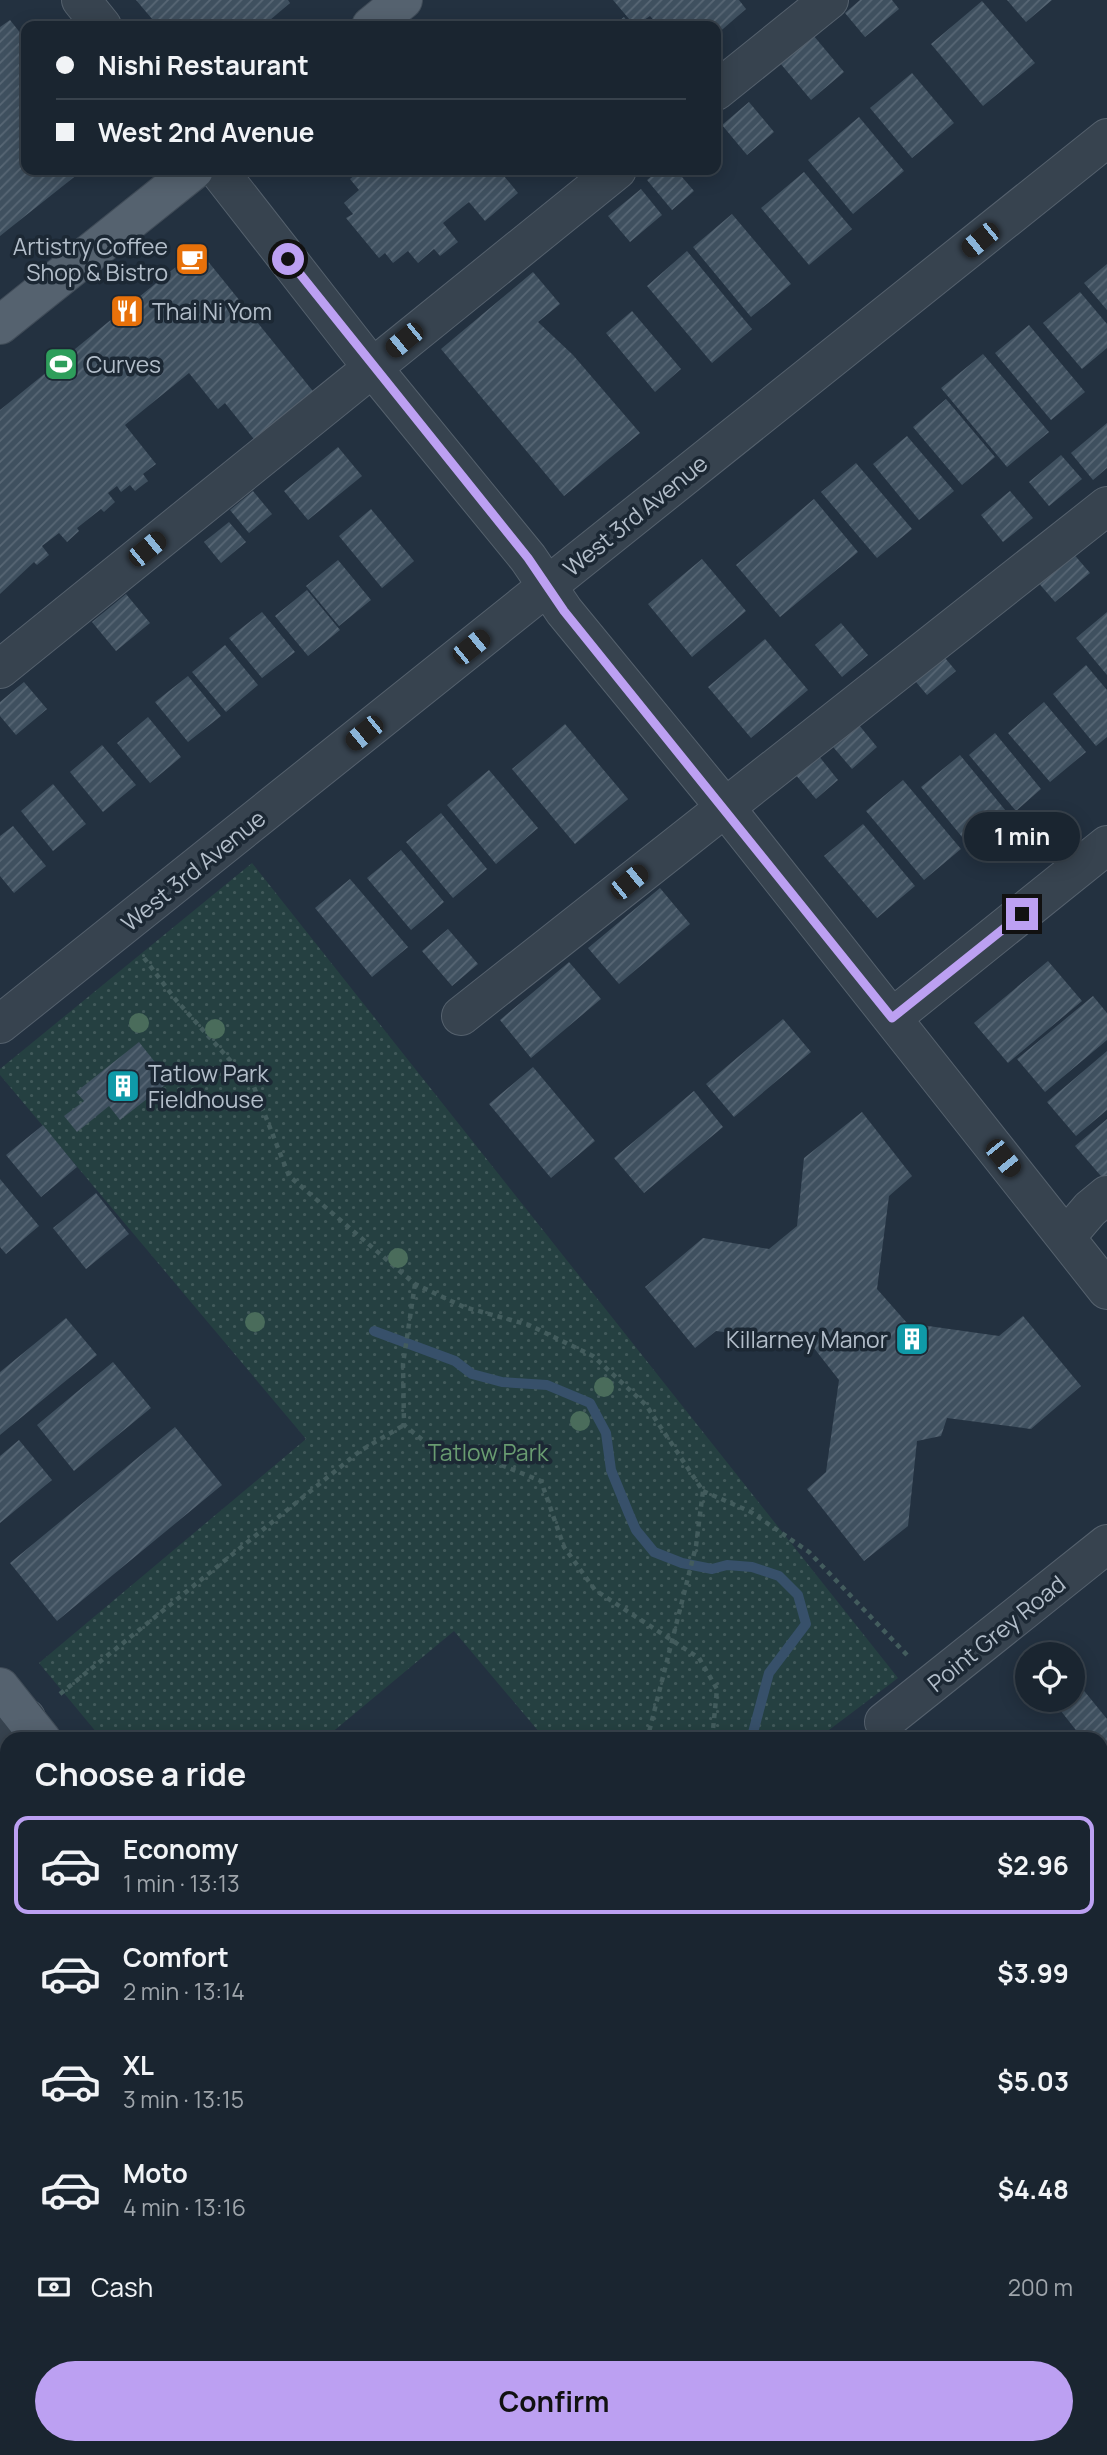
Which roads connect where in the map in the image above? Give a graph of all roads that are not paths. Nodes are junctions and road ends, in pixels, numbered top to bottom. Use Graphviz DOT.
graph roads {
  1 [pos="81,0"];
  2 [pos="403,0"];
  3 [pos="829,0"];
  4 [pos="98,21"];
  5 [pos="376,21"];
  6 [pos="721,86"];
  7 [pos="1107,138"];
  8 [pos="188,175"];
  9 [pos="222,175"];
  10 [pos="611,175"];
  11 [pos="0,326"];
  12 [pos="372,366"];
  13 [pos="1107,506"];
  14 [pos="547,585"];
  15 [pos="0,669"];
  16 [pos="724,806"];
  17 [pos="1107,845"];
  18 [pos="461,1016"];
  19 [pos="892,1018"];
  20 [pos="0,1024"];
  21 [pos="1107,1195"];
  22 [pos="1066,1237"];
  23 [pos="1107,1290"];
  24 [pos="1107,1544"];
  25 [pos="0,1687"];
  26 [pos="884,1722"];
  27 [pos="22,1732"];
  1 -- 4 [label="street"];
  2 -- 5 [label="main road"];
  3 -- 6 [label="street"];
  7 -- 14 [label="street, West 3rd Avenue"];
  8 -- 11 [label="main road"];
  9 -- 12 [label="street"];
  10 -- 12 [label="street"];
  12 -- 14 [label="street"];
  12 -- 15 [label="street"];
  13 -- 16 [label="street"];
  14 -- 16 [label="street"];
  14 -- 20 [label="street, West 3rd Avenue"];
  16 -- 18 [label="street"];
  16 -- 19 [label="street"];
  17 -- 19 [label="street"];
  19 -- 22 [label="street"];
  21 -- 22 [label="street"];
  22 -- 23 [label="street"];
  24 -- 26 [label="street, Point Grey Road"];
  25 -- 27 [label="main road"];
}
